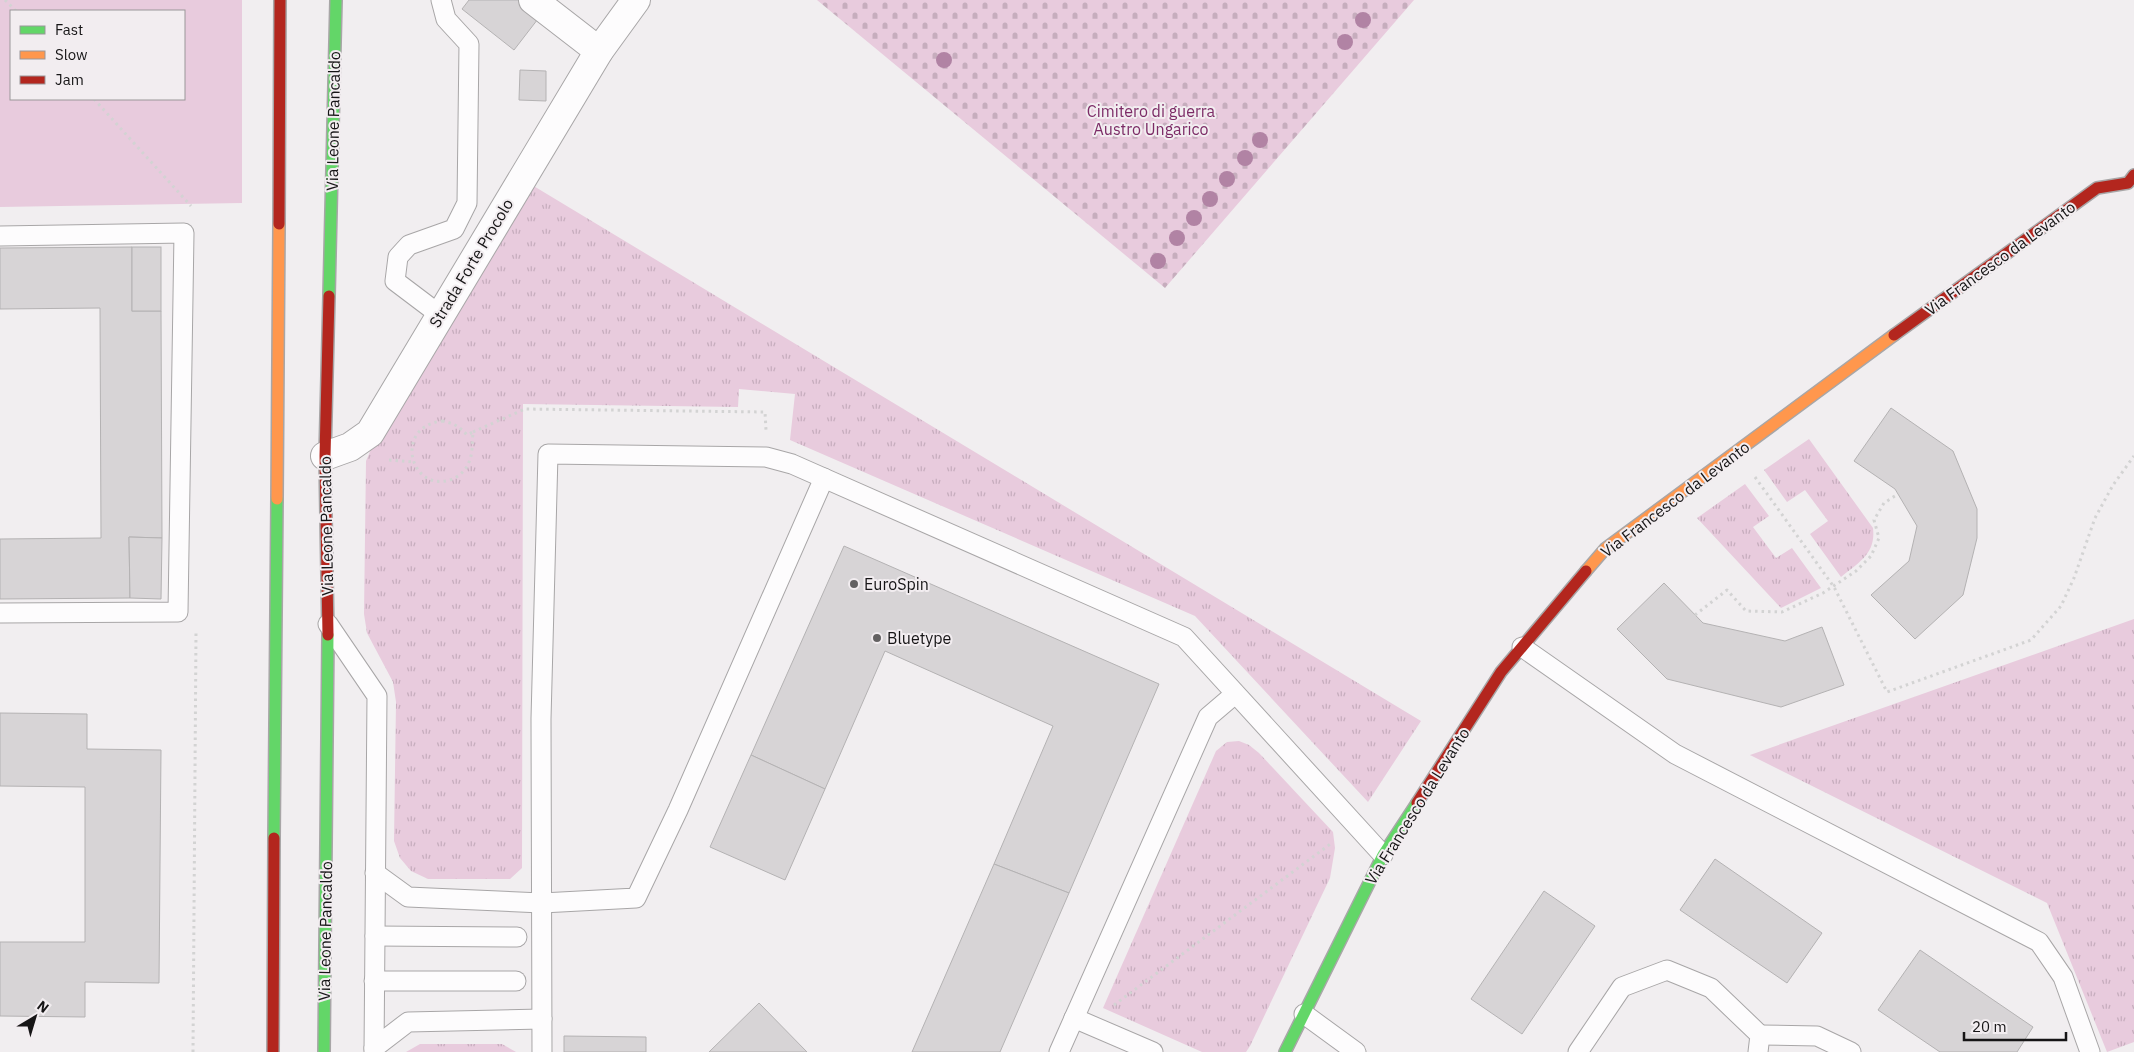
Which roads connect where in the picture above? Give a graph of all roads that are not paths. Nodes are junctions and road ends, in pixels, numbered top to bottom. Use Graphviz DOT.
graph roads {
  1 [pos="280,0"];
  2 [pos="336,0"];
  3 [pos="441,0"];
  4 [pos="533,0"];
  5 [pos="636,0"];
  6 [pos="599,51"];
  7 [pos="2132,181"];
  8 [pos="0,236"];
  9 [pos="440,315"];
  10 [pos="325,456"];
  11 [pos="824,478"];
  12 [pos="0,613"];
  13 [pos="328,624"];
  14 [pos="1522,647"];
  15 [pos="1235,694"];
  16 [pos="1383,855"];
  17 [pos="375,873"];
  18 [pos="542,903"];
  19 [pos="375,936"];
  20 [pos="517,938"];
  21 [pos="516,981"];
  22 [pos="374,982"];
  23 [pos="1304,1014"];
  24 [pos="1074,1018"];
  25 [pos="542,1020"];
  26 [pos="1759,1043"];
  27 [pos="374,1050"];
  28 [pos="273,1052"];
  29 [pos="324,1052"];
  30 [pos="542,1052"];
  31 [pos="1059,1052"];
  32 [pos="1153,1052"];
  33 [pos="1284,1052"];
  34 [pos="1356,1052"];
  35 [pos="1578,1052"];
  36 [pos="1851,1052"];
  37 [pos="2090,1052"];
  1 -- 28 [label="main road"];
  2 -- 10 [label="main road, Via Leone Pancaldo"];
  3 -- 9 [label="lane"];
  4 -- 6 [label="street"];
  5 -- 6 [label="street, Strada Forte Procolo"];
  6 -- 9 [label="street, Strada Forte Procolo"];
  7 -- 14 [label="main road, Via Francesco da Levanto"];
  8 -- 12 [label="lane"];
  9 -- 10 [label="street, Strada Forte Procolo"];
  10 -- 13 [label="main road, Via Leone Pancaldo"];
  11 -- 15 [label="lane"];
  11 -- 18 [label="lane"];
  11 -- 18 [label="lane"];
  13 -- 17 [label="lane"];
  13 -- 29 [label="main road, Via Leone Pancaldo"];
  14 -- 16 [label="main road, Via Francesco da Levanto"];
  14 -- 37 [label="lane"];
  15 -- 16 [label="lane"];
  15 -- 24 [label="lane"];
  16 -- 23 [label="main road, Via Francesco da Levanto"];
  17 -- 18 [label="lane"];
  17 -- 19 [label="lane"];
  18 -- 25 [label="lane"];
  19 -- 20 [label="lane"];
  19 -- 22 [label="lane"];
  21 -- 22 [label="lane"];
  22 -- 27 [label="lane"];
  23 -- 33 [label="main road, Via Francesco da Levanto"];
  23 -- 34 [label="lane"];
  24 -- 31 [label="lane"];
  24 -- 32 [label="lane"];
  25 -- 27 [label="lane"];
  25 -- 30 [label="lane"];
  26 -- 35 [label="lane"];
  26 -- 36 [label="lane"];
}
